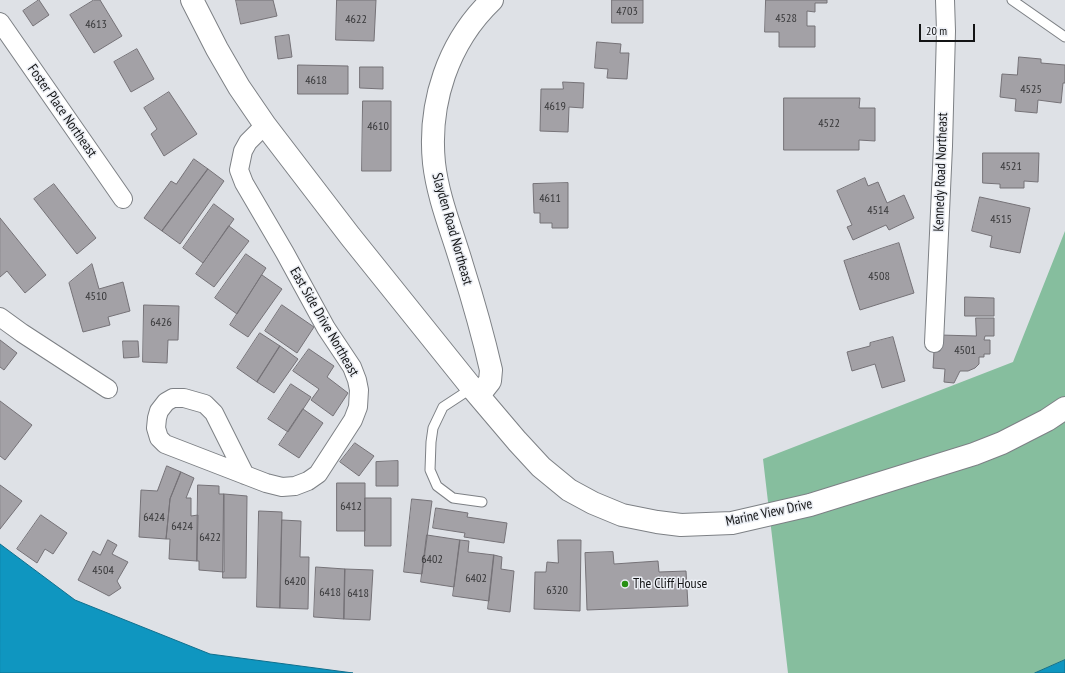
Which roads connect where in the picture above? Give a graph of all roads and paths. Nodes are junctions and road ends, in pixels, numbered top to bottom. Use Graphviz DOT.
graph roads {
  1 [pos="192,0"];
  2 [pos="492,0"];
  3 [pos="945,0"];
  4 [pos="1012,0"];
  5 [pos="0,22"];
  6 [pos="1065,38"];
  7 [pos="265,125"];
  8 [pos="124,199"];
  9 [pos="0,317"];
  10 [pos="934,343"];
  11 [pos="108,389"];
  12 [pos="475,391"];
  13 [pos="1065,408"];
  14 [pos="245,474"];
  15 [pos="482,502"];
  1 -- 7 [label="main road"];
  2 -- 12 [label="main road, Slayden Road Northeast"];
  3 -- 10 [label="street, Kennedy Road Northeast"];
  4 -- 6 [label="lane"];
  5 -- 8 [label="street, Foster Place Northeast"];
  7 -- 12 [label="main road"];
  7 -- 14 [label="street, East Side Drive Northeast"];
  9 -- 11 [label="street"];
  12 -- 13 [label="main road, Marine View Drive"];
  12 -- 15 [label="lane"];
  14 -- 14 [label="street, East Side Drive Northeast"];
}
